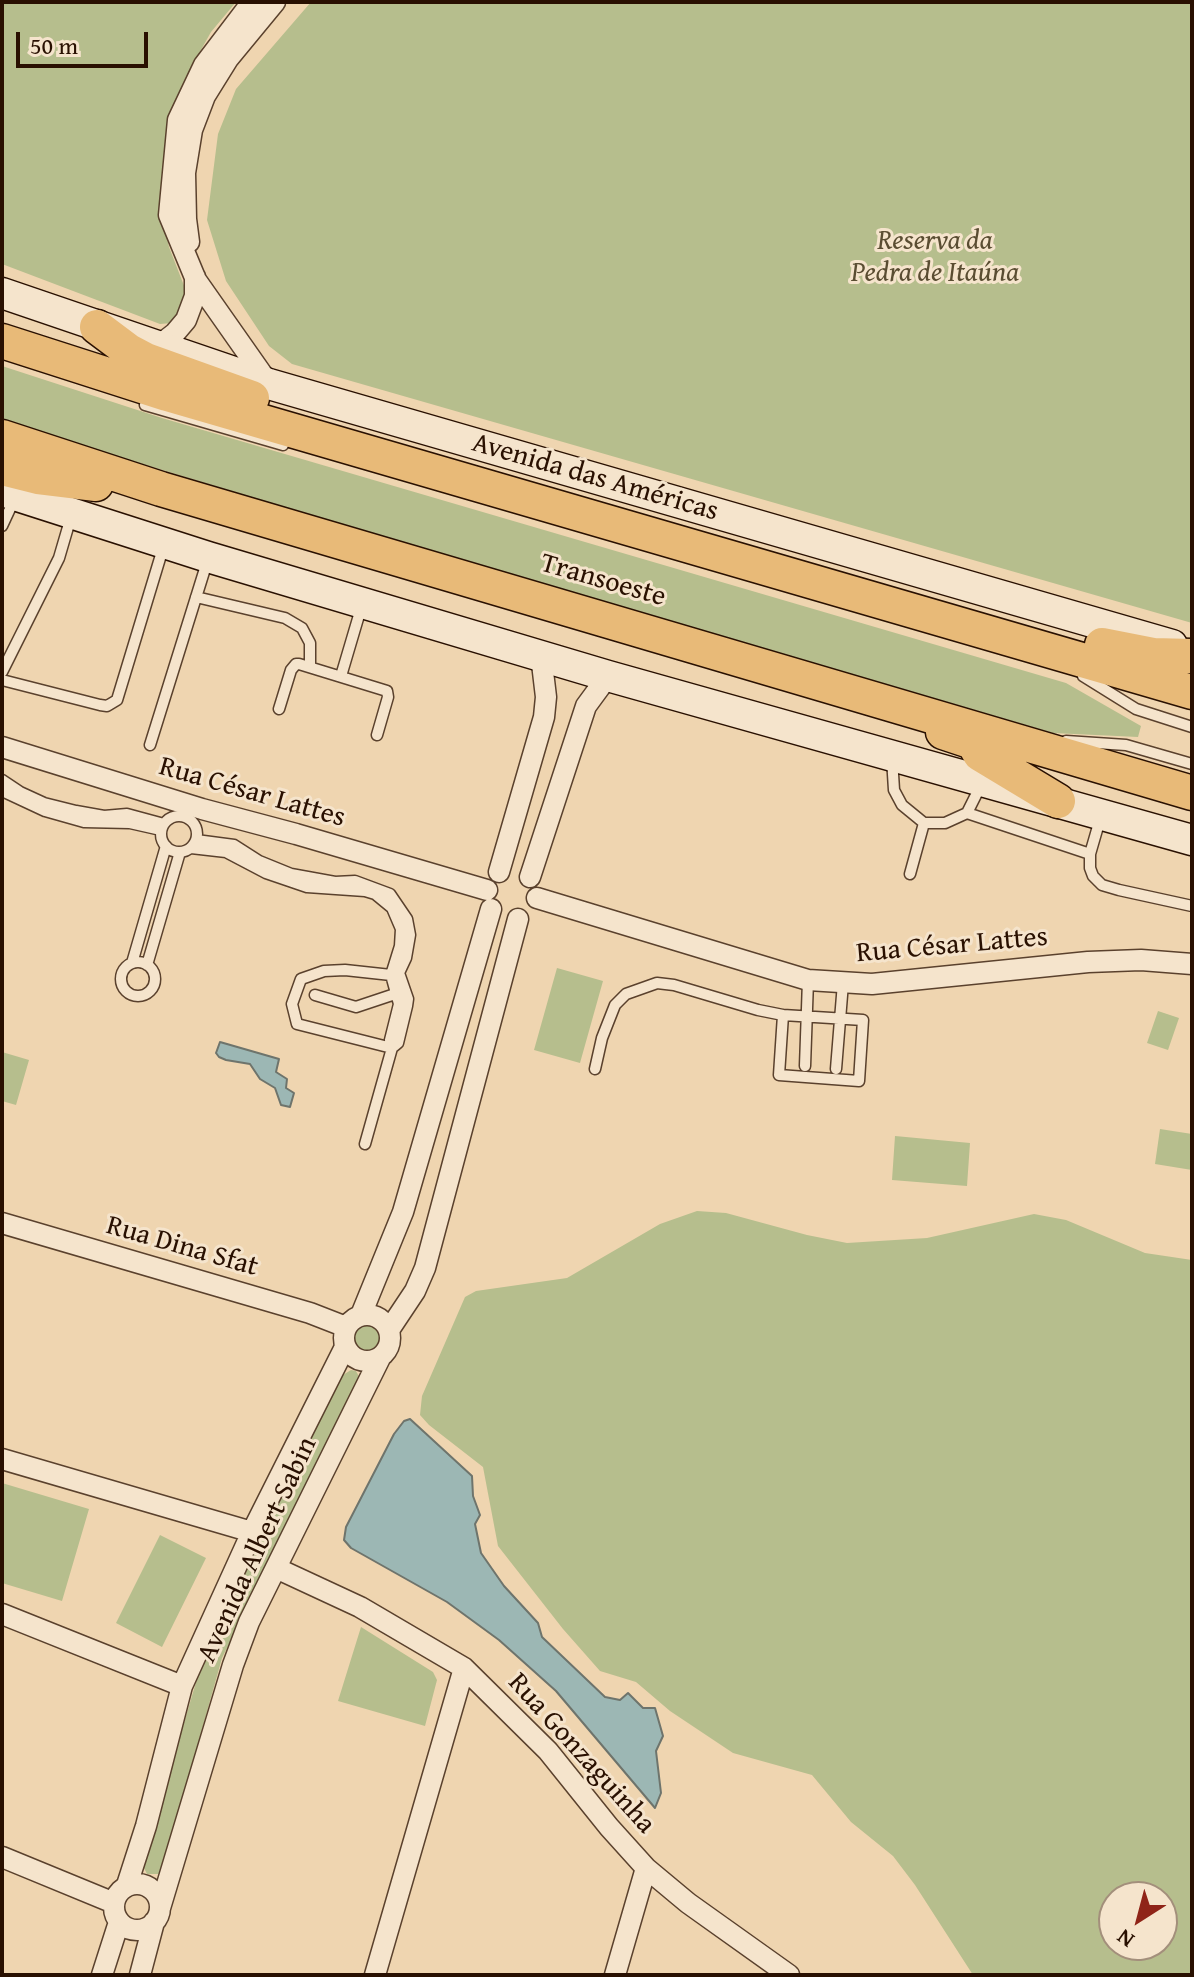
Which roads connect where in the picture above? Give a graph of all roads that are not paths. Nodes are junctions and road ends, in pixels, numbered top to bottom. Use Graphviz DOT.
graph roads {
  1 [pos="252,2"];
  2 [pos="275,2"];
  3 [pos="196,280"];
  4 [pos="2,293"];
  5 [pos="97,327"];
  6 [pos="2,341"];
  7 [pos="157,347"];
  8 [pos="269,384"];
  9 [pos="133,401"];
  10 [pos="2,425"];
  11 [pos="2,437"];
  12 [pos="62,444"];
  13 [pos="344,445"];
  14 [pos="301,451"];
  15 [pos="7,485"];
  16 [pos="161,489"];
  17 [pos="72,513"];
  18 [pos="2,526"];
  19 [pos="164,543"];
  20 [pos="208,557"];
  21 [pos="196,597"];
  22 [pos="362,603"];
  23 [pos="929,614"];
  24 [pos="1192,653"];
  25 [pos="541,655"];
  26 [pos="310,666"];
  27 [pos="1068,671"];
  28 [pos="2,672"];
  29 [pos="341,676"];
  30 [pos="608,676"];
  31 [pos="1083,676"];
  32 [pos="2,680"];
  33 [pos="1124,688"];
  34 [pos="1192,692"];
  35 [pos="875,698"];
  36 [pos="279,709"];
  37 [pos="1192,727"];
  38 [pos="377,735"];
  39 [pos="150,745"];
  40 [pos="2,747"];
  41 [pos="892,756"];
  42 [pos="1119,758"];
  43 [pos="1192,764"];
  44 [pos="2,780"];
  45 [pos="983,782"];
  46 [pos="2,791"];
  47 [pos="1192,793"];
  48 [pos="157,796"];
  49 [pos="1058,801"];
  50 [pos="967,813"];
  51 [pos="1102,814"];
  52 [pos="201,817"];
  53 [pos="924,823"];
  54 [pos="165,824"];
  55 [pos="1192,840"];
  56 [pos="194,844"];
  57 [pos="166,846"];
  58 [pos="180,852"];
  59 [pos="1090,854"];
  60 [pos="499,872"];
  61 [pos="910,874"];
  62 [pos="530,877"];
  63 [pos="537,898"];
  64 [pos="489,900"];
  65 [pos="1192,906"];
  66 [pos="518,919"];
  67 [pos="132,963"];
  68 [pos="1192,964"];
  69 [pos="147,965"];
  70 [pos="391,975"];
  71 [pos="808,980"];
  72 [pos="843,983"];
  73 [pos="401,992"];
  74 [pos="315,995"];
  75 [pos="783,1015"];
  76 [pos="807,1016"];
  77 [pos="839,1018"];
  78 [pos="392,1048"];
  79 [pos="805,1066"];
  80 [pos="595,1069"];
  81 [pos="836,1069"];
  82 [pos="365,1144"];
  83 [pos="2,1223"];
  84 [pos="351,1330"];
  85 [pos="389,1330"];
  86 [pos="380,1358"];
  87 [pos="2,1459"];
  88 [pos="252,1532"];
  89 [pos="276,1568"];
  90 [pos="2,1614"];
  91 [pos="464,1668"];
  92 [pos="182,1686"];
  93 [pos="2,1857"];
  94 [pos="646,1868"];
  95 [pos="127,1885"];
  96 [pos="116,1912"];
  97 [pos="157,1915"];
  98 [pos="102,1975"];
  99 [pos="140,1975"];
  100 [pos="375,1975"];
  101 [pos="615,1975"];
  102 [pos="789,1975"];
  1 -- 3 [label="street"];
  2 -- 3 [label="street"];
  3 -- 7 [label="street"];
  3 -- 8 [label="street"];
  4 -- 5 [label="main road, Avenida das Américas"];
  5 -- 7 [label="main road, Avenida das Américas"];
  5 -- 13 [label="highway"];
  6 -- 13 [label="highway, Avenida das Américas"];
  7 -- 8 [label="main road, Avenida das Américas"];
  8 -- 24 [label="main road, Avenida das Américas"];
  9 -- 14 [label="lane"];
  10 -- 12 [label="lane"];
  11 -- 16 [label="highway"];
  13 -- 23 [label="highway, Avenida das Américas"];
  15 -- 16 [label="highway"];
  15 -- 17 [label="main road"];
  15 -- 18 [label="lane"];
  16 -- 35 [label="highway"];
  17 -- 19 [label="main road"];
  17 -- 28 [label="lane"];
  19 -- 20 [label="main road"];
  19 -- 32 [label="lane"];
  20 -- 21 [label="lane"];
  20 -- 22 [label="main road"];
  21 -- 26 [label="lane"];
  21 -- 39 [label="lane"];
  22 -- 25 [label="main road"];
  22 -- 29 [label="lane"];
  23 -- 24 [label="highway"];
  23 -- 34 [label="highway, Avenida das Américas"];
  25 -- 30 [label="main road"];
  25 -- 60 [label="street"];
  26 -- 29 [label="lane"];
  26 -- 36 [label="lane"];
  27 -- 31 [label="lane"];
  29 -- 38 [label="lane"];
  30 -- 41 [label="main road"];
  30 -- 62 [label="street"];
  31 -- 33 [label="lane"];
  31 -- 37 [label="lane"];
  35 -- 47 [label="highway"];
  35 -- 49 [label="highway"];
  40 -- 48 [label="street, Rua César Lattes"];
  41 -- 45 [label="main road"];
  41 -- 53 [label="lane"];
  42 -- 43 [label="lane"];
  44 -- 54 [label="lane"];
  45 -- 49 [label="main road"];
  45 -- 50 [label="lane"];
  46 -- 54 [label="lane"];
  48 -- 52 [label="street, Rua César Lattes"];
  48 -- 54 [label="lane"];
  49 -- 51 [label="main road"];
  50 -- 53 [label="lane"];
  50 -- 59 [label="lane"];
  51 -- 55 [label="main road"];
  51 -- 59 [label="lane"];
  52 -- 54 [label="lane"];
  52 -- 56 [label="lane"];
  52 -- 64 [label="street, Rua César Lattes"];
  53 -- 61 [label="lane"];
  54 -- 57 [label="lane"];
  56 -- 58 [label="lane"];
  56 -- 70 [label="lane"];
  56 -- 73 [label="lane"];
  57 -- 58 [label="lane"];
  57 -- 67 [label="lane"];
  58 -- 69 [label="lane"];
  59 -- 65 [label="lane"];
  60 -- 62 [label="street"];
  60 -- 64 [label="street"];
  62 -- 63 [label="street"];
  63 -- 66 [label="street"];
  63 -- 71 [label="street, Rua César Lattes"];
  64 -- 66 [label="street"];
  64 -- 84 [label="street, Avenida Albert Sabin"];
  66 -- 85 [label="street"];
  67 -- 69 [label="lane"];
  67 -- 69 [label="lane"];
  68 -- 72 [label="street, Rua César Lattes"];
  70 -- 73 [label="lane"];
  70 -- 78 [label="lane"];
  71 -- 72 [label="street, Rua César Lattes"];
  71 -- 76 [label="lane"];
  72 -- 77 [label="lane"];
  73 -- 74 [label="lane"];
  73 -- 78 [label="lane"];
  75 -- 76 [label="lane"];
  75 -- 77 [label="lane"];
  75 -- 80 [label="lane"];
  76 -- 77 [label="lane"];
  76 -- 79 [label="lane"];
  77 -- 81 [label="lane"];
  78 -- 82 [label="lane"];
  83 -- 84 [label="street, Rua Dina Sfat"];
  84 -- 85 [label="street"];
  84 -- 86 [label="street"];
  84 -- 88 [label="street, Avenida Albert Sabin"];
  85 -- 86 [label="street"];
  86 -- 89 [label="street, Avenida Albert Sabin"];
  87 -- 88 [label="street"];
  88 -- 92 [label="street, Avenida Albert Sabin"];
  89 -- 91 [label="street, Rua Gonzaguinha"];
  89 -- 97 [label="street, Avenida Albert Sabin"];
  90 -- 92 [label="street"];
  91 -- 94 [label="street, Rua Gonzaguinha"];
  91 -- 100 [label="street"];
  92 -- 95 [label="street, Avenida Albert Sabin"];
  93 -- 96 [label="street"];
  94 -- 101 [label="street"];
  94 -- 102 [label="street, Rua Gonzaguinha"];
  95 -- 96 [label="street"];
  95 -- 97 [label="street"];
  96 -- 97 [label="street"];
  96 -- 98 [label="street"];
  97 -- 99 [label="street, Avenida Albert Sabin"];
}
